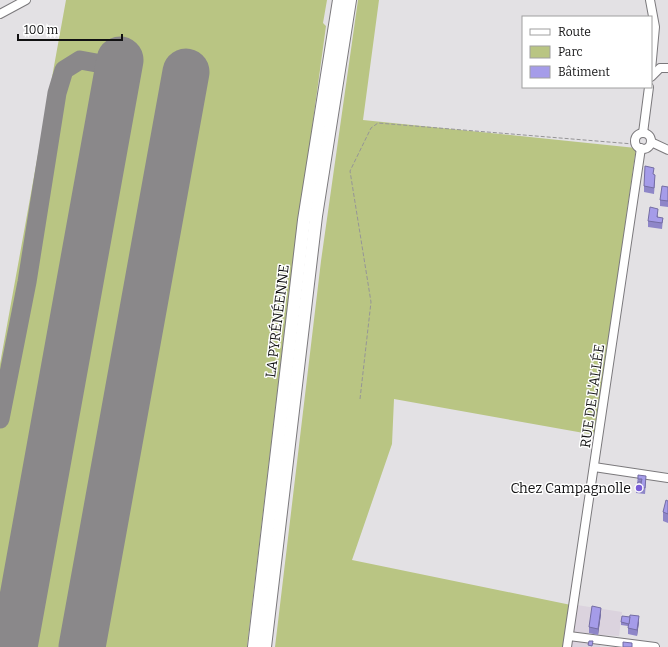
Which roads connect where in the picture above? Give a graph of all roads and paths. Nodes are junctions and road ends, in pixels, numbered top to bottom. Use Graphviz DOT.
graph roads {
  1 [pos="26,0"];
  2 [pos="338,0"];
  3 [pos="350,0"];
  4 [pos="650,0"];
  5 [pos="0,14"];
  6 [pos="653,54"];
  7 [pos="652,62"];
  8 [pos="668,67"];
  9 [pos="652,75"];
  10 [pos="649,88"];
  11 [pos="644,133"];
  12 [pos="651,142"];
  13 [pos="638,146"];
  14 [pos="668,150"];
  15 [pos="360,399"];
  16 [pos="594,468"];
  17 [pos="668,478"];
  18 [pos="569,636"];
  19 [pos="254,647"];
  20 [pos="266,647"];
  21 [pos="567,647"];
  22 [pos="652,647"];
  1 -- 5 [label="street"];
  2 -- 19 [label="highway, LA PYRÉNÉENNE"];
  3 -- 20 [label="highway, LA PYRÉNÉENNE"];
  4 -- 6 [label="street"];
  6 -- 7 [label="street"];
  6 -- 8 [label="street"];
  8 -- 9 [label="street"];
  10 -- 11 [label="street"];
  11 -- 12 [label="street"];
  11 -- 13 [label="street"];
  12 -- 13 [label="street"];
  12 -- 14 [label="street"];
  13 -- 15 [label="path"];
  13 -- 16 [label="street, RUE DE L'ALLÉE"];
  16 -- 17 [label="street"];
  16 -- 18 [label="street, RUE DE L'ALLÉE"];
  18 -- 21 [label="street, RUE DE L'ALLÉE"];
  18 -- 22 [label="street"];
}
